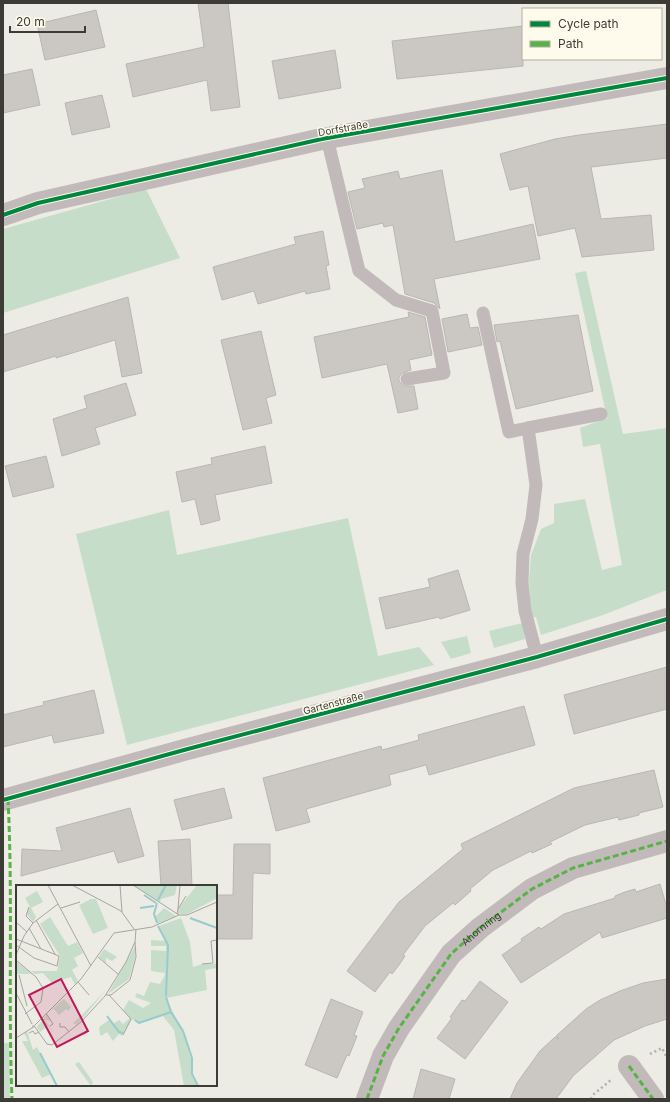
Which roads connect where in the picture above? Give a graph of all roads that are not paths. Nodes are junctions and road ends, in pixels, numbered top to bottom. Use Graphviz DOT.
graph roads {
  1 [pos="667,78"];
  2 [pos="327,138"];
  3 [pos="3,215"];
  4 [pos="483,313"];
  5 [pos="407,379"];
  6 [pos="601,414"];
  7 [pos="528,428"];
  8 [pos="667,619"];
  9 [pos="537,657"];
  10 [pos="3,800"];
  11 [pos="667,841"];
  12 [pos="629,1066"];
  13 [pos="367,1099"];
  14 [pos="653,1099"];
  1 -- 2 [label="street, Dorfstraße"];
  2 -- 3 [label="street, Dorfstraße"];
  2 -- 5 [label="lane"];
  4 -- 7 [label="lane"];
  6 -- 7 [label="lane"];
  7 -- 9 [label="lane"];
  8 -- 9 [label="street, Gartenstraße"];
  9 -- 10 [label="street, Gartenstraße"];
  11 -- 13 [label="street, Ahornring"];
  12 -- 14 [label="street"];
}
